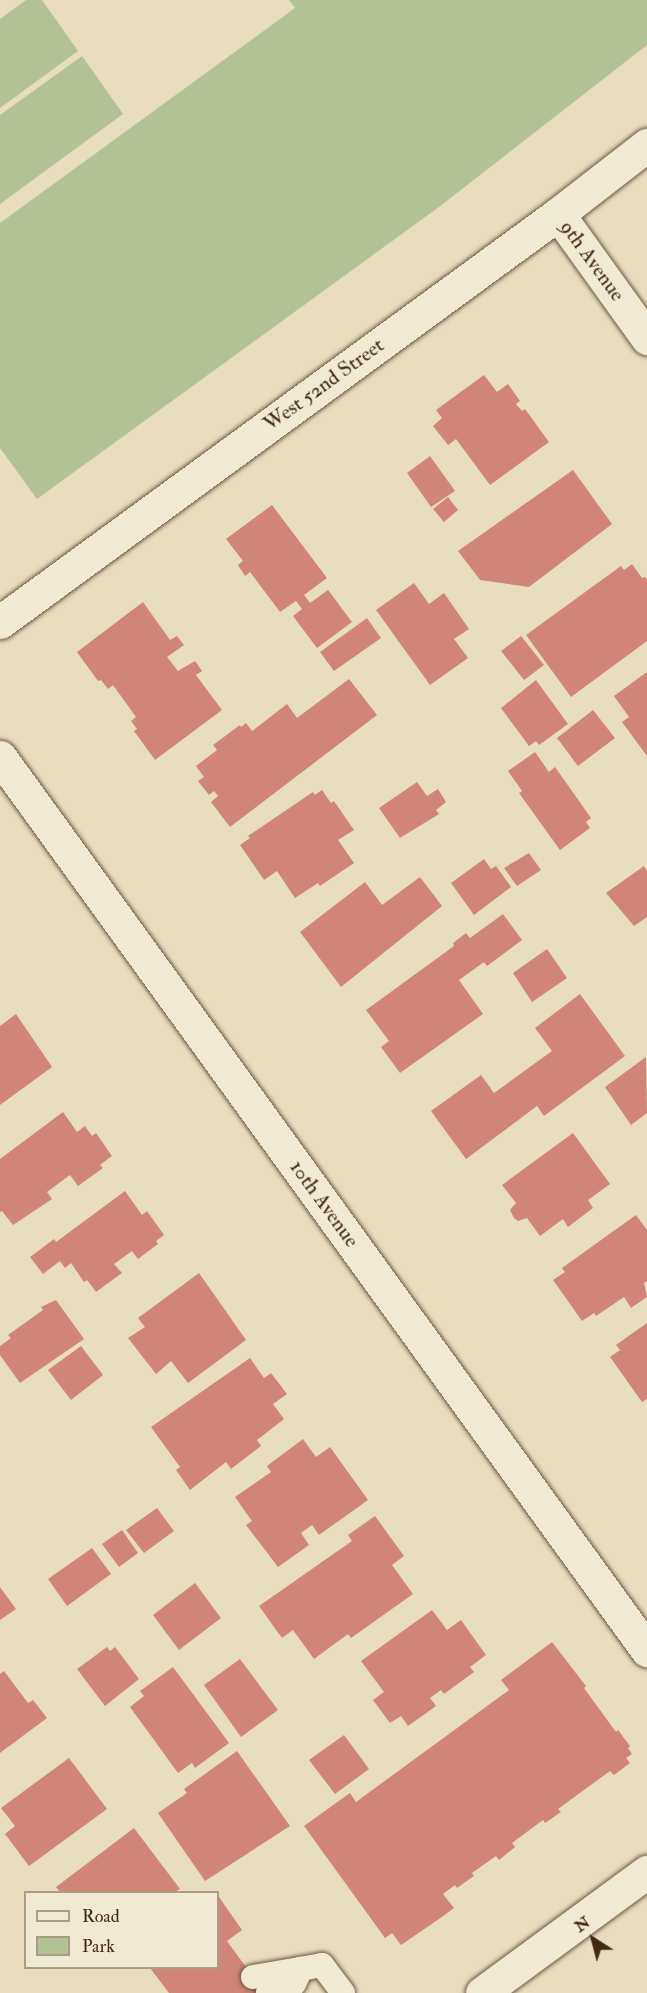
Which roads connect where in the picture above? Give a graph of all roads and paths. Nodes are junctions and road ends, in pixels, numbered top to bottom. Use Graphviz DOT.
graph roads {
  1 [pos="647,145"];
  2 [pos="558,214"];
  3 [pos="647,338"];
  4 [pos="0,622"];
  5 [pos="0,757"];
  6 [pos="647,1650"];
  7 [pos="647,1872"];
  8 [pos="301,1970"];
  9 [pos="261,1985"];
  10 [pos="290,1993"];
  11 [pos="343,1993"];
  12 [pos="482,1993"];
  1 -- 2 [label="street, West 52nd Street"];
  2 -- 3 [label="street, 9th Avenue"];
  2 -- 4 [label="street, West 52nd Street"];
  5 -- 6 [label="street, 10th Avenue"];
  7 -- 12 [label="street"];
  8 -- 9 [label="lane"];
  8 -- 10 [label="lane"];
  8 -- 11 [label="lane"];
}
